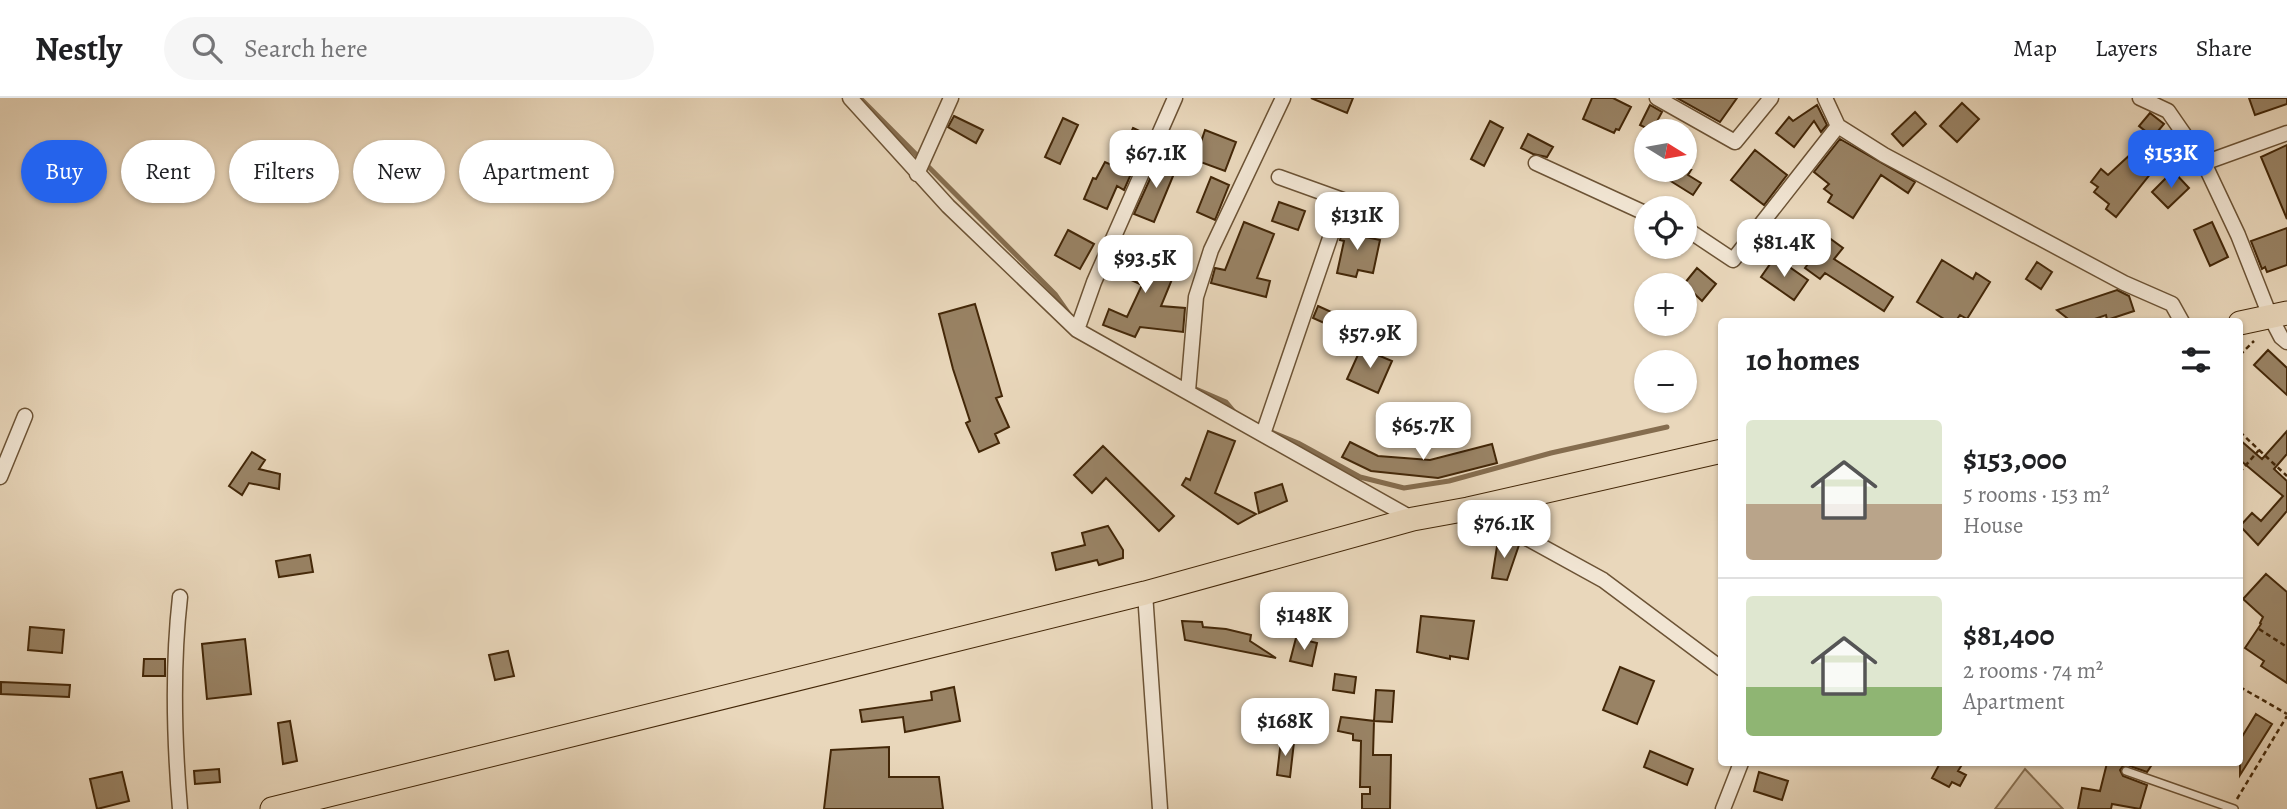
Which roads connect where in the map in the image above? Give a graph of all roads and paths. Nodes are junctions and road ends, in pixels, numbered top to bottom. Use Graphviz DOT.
graph roads {
  1 [pos="850,98"];
  2 [pos="951,98"];
  3 [pos="1175,98"];
  4 [pos="1283,98"];
  5 [pos="1657,98"];
  6 [pos="1770,98"];
  7 [pos="1825,98"];
  8 [pos="2140,98"];
  9 [pos="2166,105"];
  10 [pos="1838,126"];
  11 [pos="2287,133"];
  12 [pos="1536,163"];
  13 [pos="2204,163"];
  14 [pos="917,174"];
  15 [pos="1279,177"];
  16 [pos="1634,208"];
  17 [pos="1697,236"];
  18 [pos="2278,314"];
  19 [pos="2180,318"];
  20 [pos="2243,322"];
  21 [pos="1077,330"];
  22 [pos="2287,342"];
  23 [pos="1188,391"];
  24 [pos="25,416"];
  25 [pos="1264,435"];
  26 [pos="2243,435"];
  27 [pos="2259,450"];
  28 [pos="1718,452"];
  29 [pos="2243,469"];
  30 [pos="2287,476"];
  31 [pos="0,477"];
  32 [pos="1468,509"];
  33 [pos="1413,519"];
  34 [pos="1144,593"];
  35 [pos="180,597"];
  36 [pos="2259,629"];
  37 [pos="2287,647"];
  38 [pos="1718,666"];
  39 [pos="2243,689"];
  40 [pos="2287,715"];
  41 [pos="1740,766"];
  42 [pos="2126,771"];
  43 [pos="180,809"];
  44 [pos="272,809"];
  45 [pos="1160,809"];
  46 [pos="1723,809"];
  47 [pos="2233,809"];
  1 -- 14 [label="street"];
  2 -- 14 [label="street"];
  3 -- 21 [label="street"];
  4 -- 23 [label="street"];
  5 -- 6 [label="street"];
  7 -- 10 [label="street"];
  8 -- 9 [label="street"];
  9 -- 13 [label="street"];
  10 -- 17 [label="street"];
  10 -- 19 [label="street"];
  11 -- 13 [label="street"];
  12 -- 16 [label="street"];
  13 -- 18 [label="street"];
  14 -- 21 [label="street"];
  15 -- 25 [label="street"];
  18 -- 20 [label="highway"];
  18 -- 22 [label="street"];
  21 -- 23 [label="street"];
  23 -- 25 [label="street"];
  24 -- 31 [label="street"];
  25 -- 33 [label="street"];
  26 -- 27 [label="path"];
  27 -- 29 [label="path"];
  27 -- 30 [label="path"];
  28 -- 32 [label="highway"];
  32 -- 33 [label="highway"];
  32 -- 38 [label="street"];
  33 -- 34 [label="highway"];
  34 -- 44 [label="highway"];
  34 -- 45 [label="street"];
  35 -- 43 [label="street"];
  36 -- 37 [label="path"];
  39 -- 40 [label="path"];
  40 -- 47 [label="path"];
  41 -- 46 [label="street"];
  42 -- 47 [label="lane"];
}
